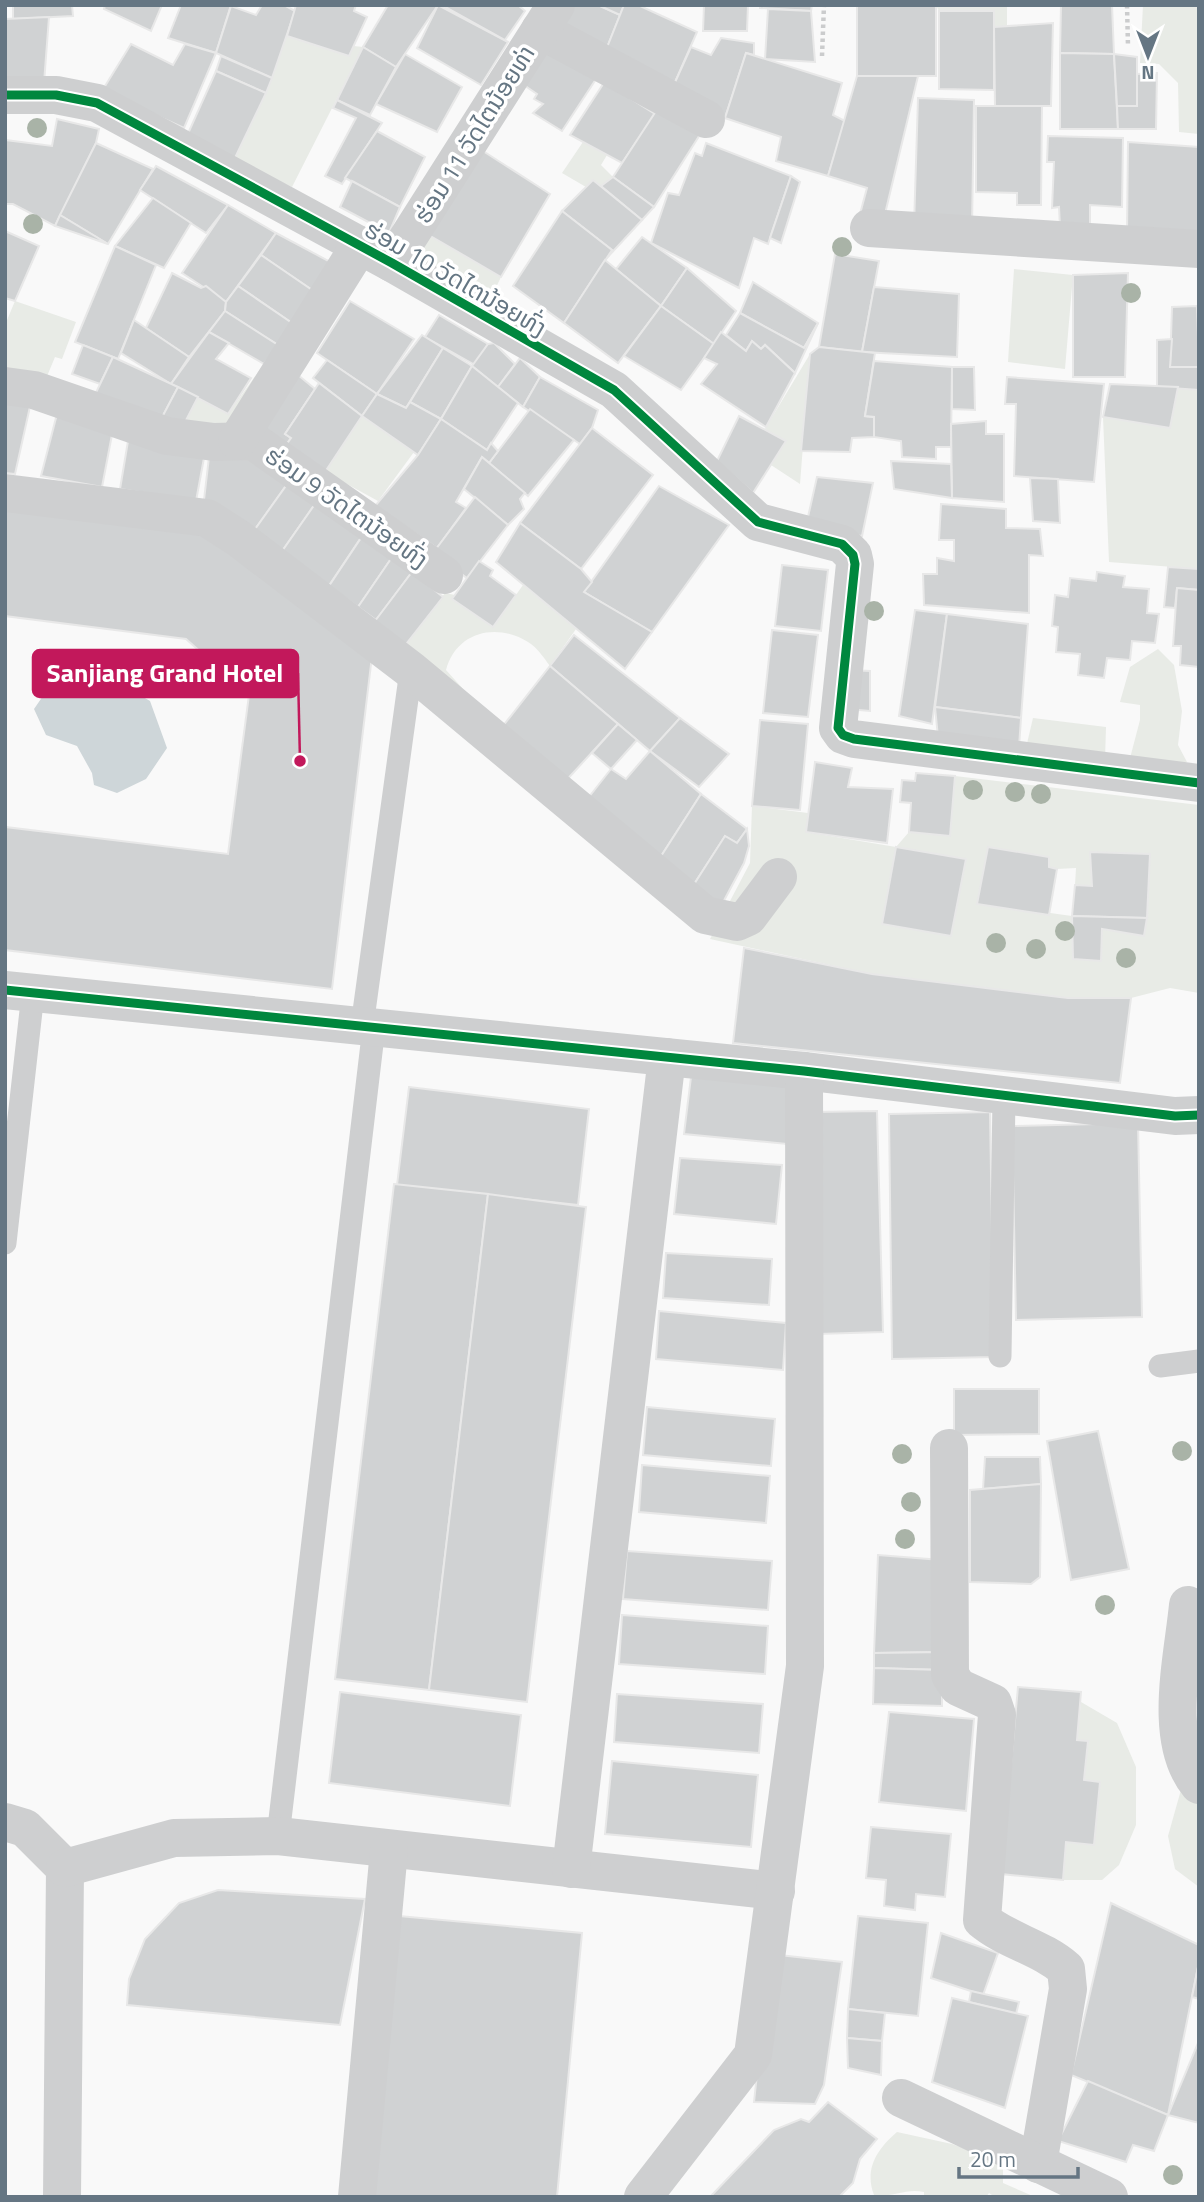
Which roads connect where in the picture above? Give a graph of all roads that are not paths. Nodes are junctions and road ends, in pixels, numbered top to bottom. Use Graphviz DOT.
graph roads {
  1 [pos="548,18"];
  2 [pos="5,95"];
  3 [pos="706,120"];
  4 [pos="869,228"];
  5 [pos="1199,250"];
  6 [pos="376,254"];
  7 [pos="5,386"];
  8 [pos="237,441"];
  9 [pos="5,494"];
  10 [pos="444,575"];
  11 [pos="411,670"];
  12 [pos="1199,783"];
  13 [pos="778,877"];
  14 [pos="19,992"];
  15 [pos="368,1027"];
  16 [pos="667,1057"];
  17 [pos="804,1071"];
  18 [pos="1004,1097"];
  19 [pos="1199,1115"];
  20 [pos="5,1242"];
  21 [pos="1000,1356"];
  22 [pos="1199,1361"];
  23 [pos="1160,1366"];
  24 [pos="949,1448"];
  25 [pos="1188,1605"];
  26 [pos="1199,1785"];
  27 [pos="5,1822"];
  28 [pos="278,1836"];
  29 [pos="389,1850"];
  30 [pos="65,1868"];
  31 [pos="571,1868"];
  32 [pos="776,1891"];
  33 [pos="901,2098"];
  34 [pos="1038,2164"];
  35 [pos="62,2197"];
  36 [pos="357,2197"];
  37 [pos="643,2197"];
  38 [pos="1109,2197"];
  1 -- 3 [label="street"];
  1 -- 6 [label="street, ຮ່ອມ 11 ວັດໄຕນ້ອຍທ່າ"];
  2 -- 6 [label="street, ຮ່ອມ 10 ວັດໄຕນ້ອຍທົ່ງ"];
  4 -- 5 [label="street"];
  6 -- 8 [label="street, ຮ່ອມ 11 ວັດໄຕນ້ອຍທ່າ"];
  6 -- 12 [label="street, ຮ່ອມ 10 ວັດໄຕນ້ອຍທົ່ງ"];
  7 -- 8 [label="street, ຮ່ອມ 9 ວັດໄຕນ້ອຍທົ່ງ"];
  8 -- 10 [label="street, ຮ່ອມ 9 ວັດໄຕນ້ອຍທົ່ງ"];
  9 -- 11 [label="street"];
  11 -- 13 [label="street"];
  11 -- 15 [label="lane"];
  14 -- 15 [label="street"];
  14 -- 20 [label="lane"];
  15 -- 16 [label="street"];
  15 -- 28 [label="lane"];
  16 -- 17 [label="street"];
  16 -- 31 [label="street"];
  17 -- 18 [label="street"];
  17 -- 32 [label="street"];
  18 -- 19 [label="street"];
  18 -- 21 [label="lane"];
  22 -- 23 [label="lane"];
  24 -- 34 [label="street"];
  25 -- 26 [label="street"];
  27 -- 30 [label="street"];
  28 -- 29 [label="street"];
  28 -- 30 [label="street"];
  29 -- 31 [label="street"];
  29 -- 36 [label="street"];
  30 -- 35 [label="street"];
  31 -- 32 [label="street"];
  32 -- 37 [label="street"];
  33 -- 34 [label="street"];
  34 -- 38 [label="street"];
}
